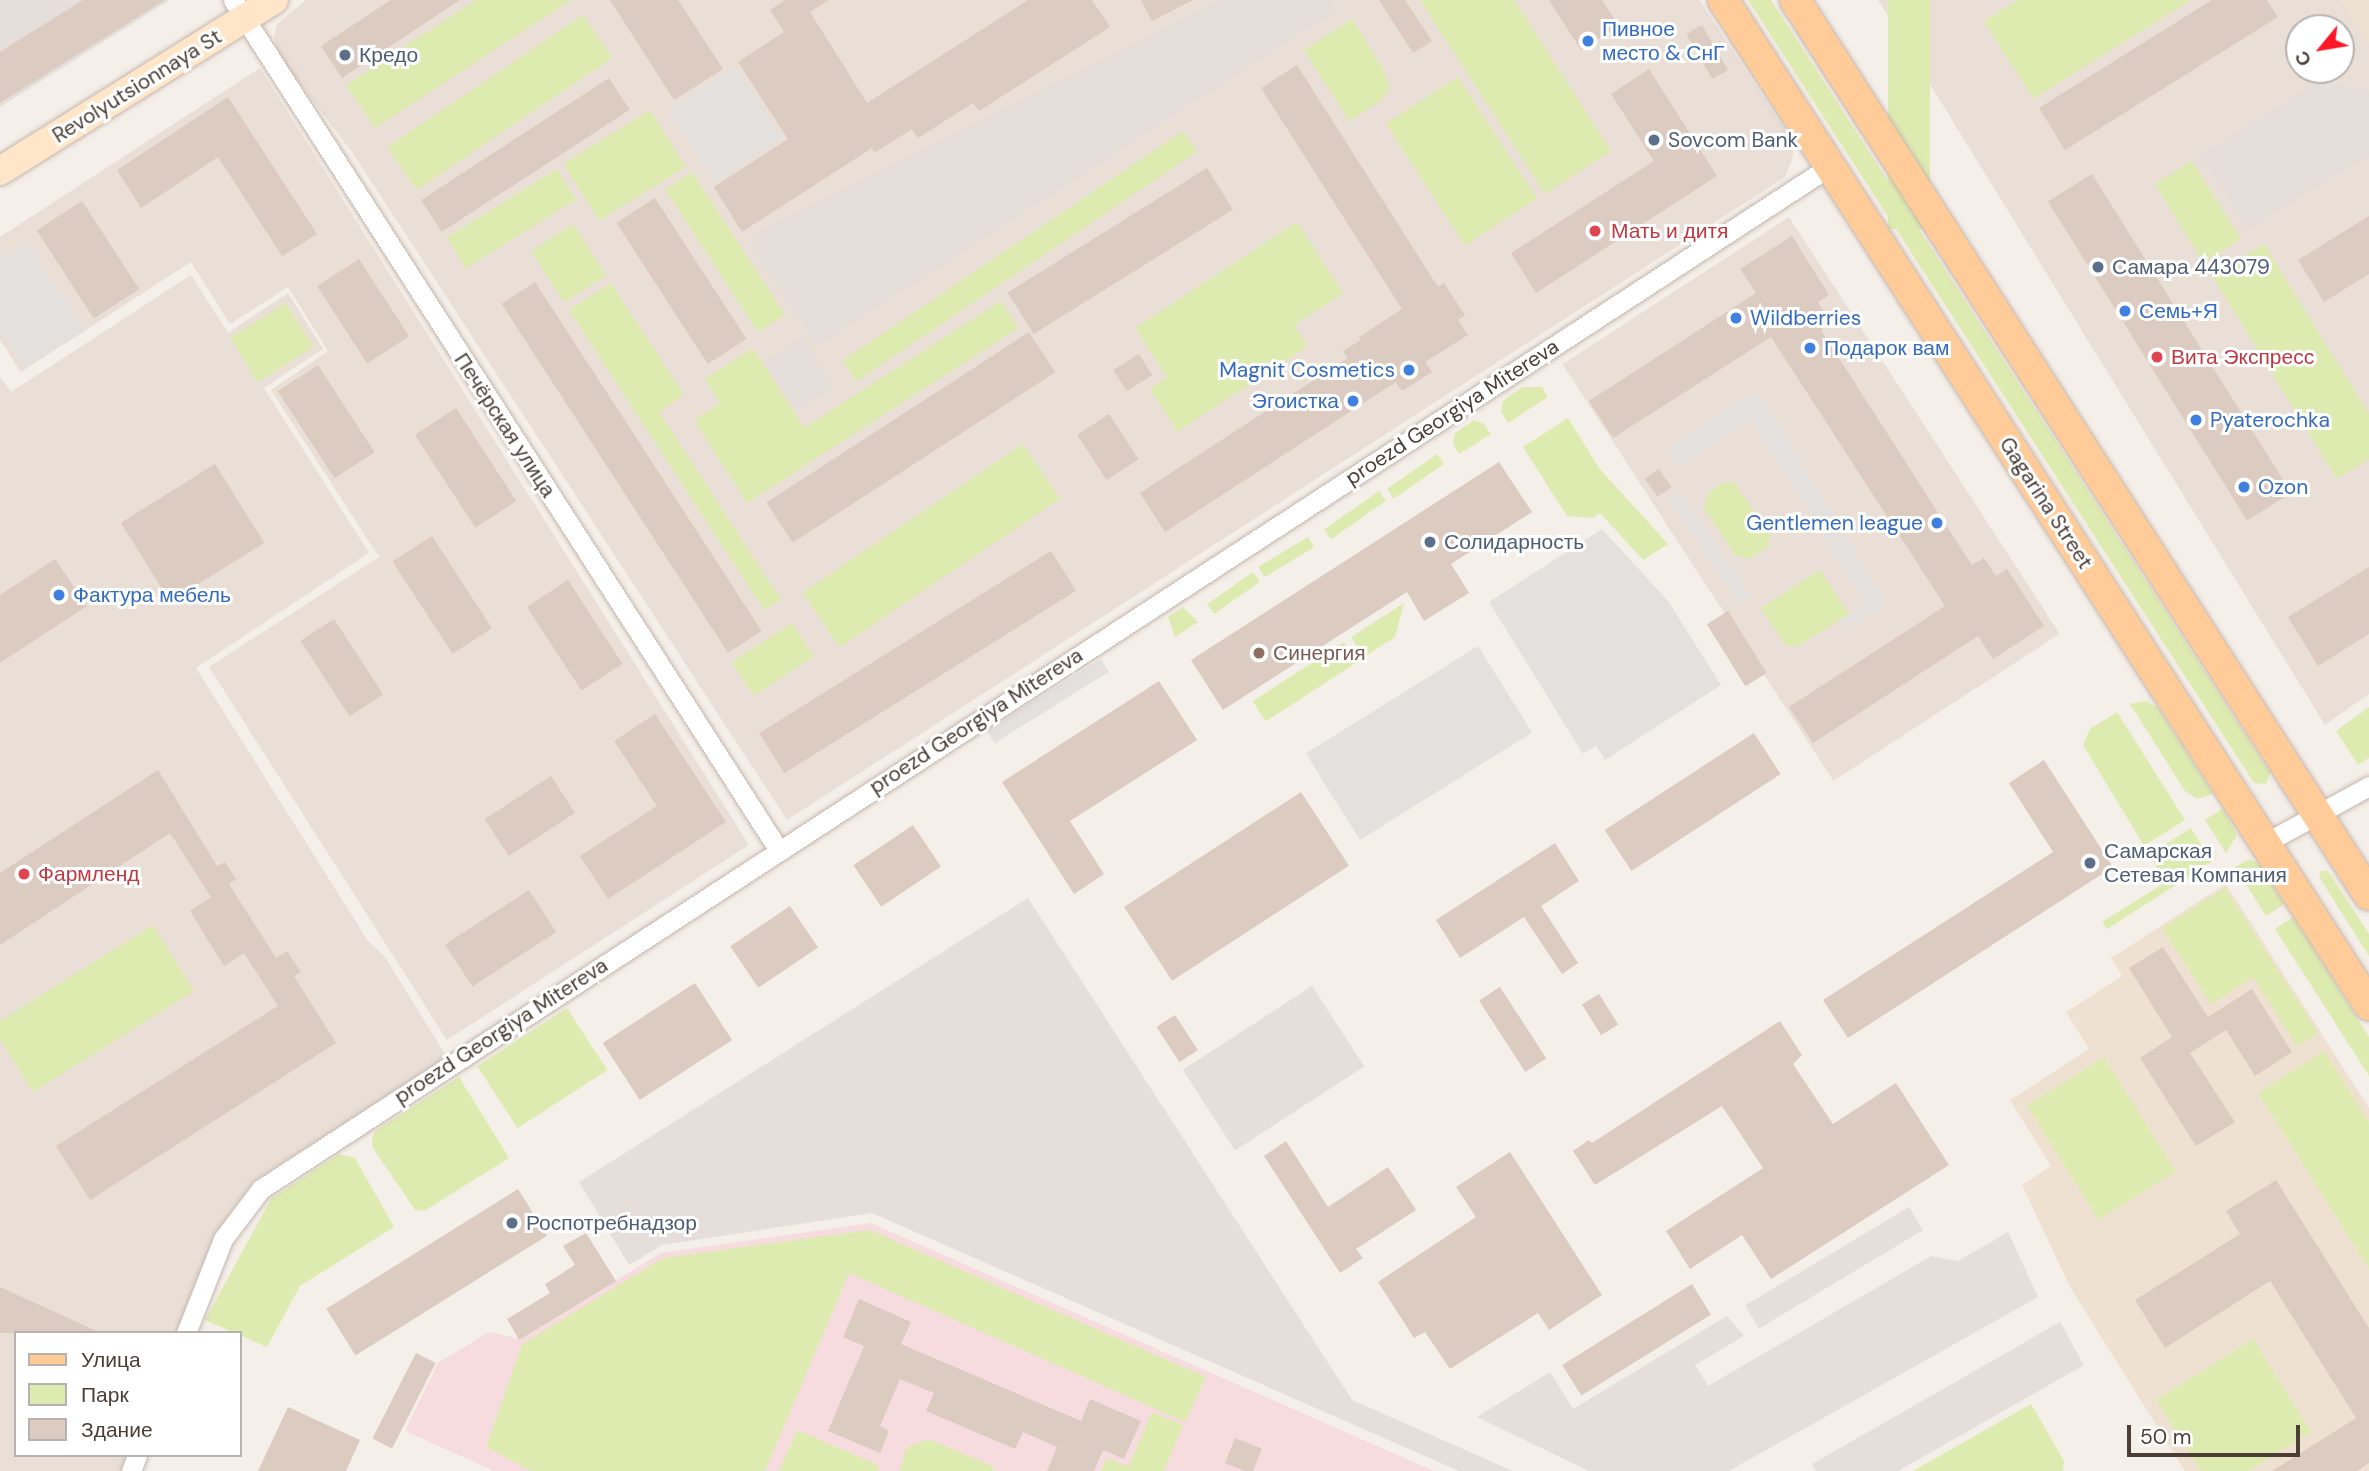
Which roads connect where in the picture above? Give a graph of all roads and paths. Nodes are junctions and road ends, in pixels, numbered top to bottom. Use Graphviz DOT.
graph roads {
  1 [pos="274,0"];
  2 [pos="1723,0"];
  3 [pos="1796,0"];
  4 [pos="239,9"];
  5 [pos="1830,166"];
  6 [pos="0,171"];
  7 [pos="2369,786"];
  8 [pos="2318,816"];
  9 [pos="2265,843"];
  10 [pos="778,849"];
  11 [pos="2369,895"];
  12 [pos="2369,1005"];
  13 [pos="187,1331"];
  1 -- 4 [label="main road, Revolyutsionnaya St"];
  2 -- 5 [label="main road, Gagarina Street"];
  3 -- 8 [label="main road"];
  4 -- 6 [label="main road, Revolyutsionnaya St"];
  4 -- 10 [label="street, Печёрская улица"];
  5 -- 9 [label="main road, Gagarina Street"];
  5 -- 10 [label="street, proezd Georgiya Mitereva"];
  7 -- 8 [label="street"];
  8 -- 9 [label="street"];
  8 -- 11 [label="main road"];
  9 -- 12 [label="main road, Gagarina Street"];
  10 -- 13 [label="street, proezd Georgiya Mitereva"];
}
